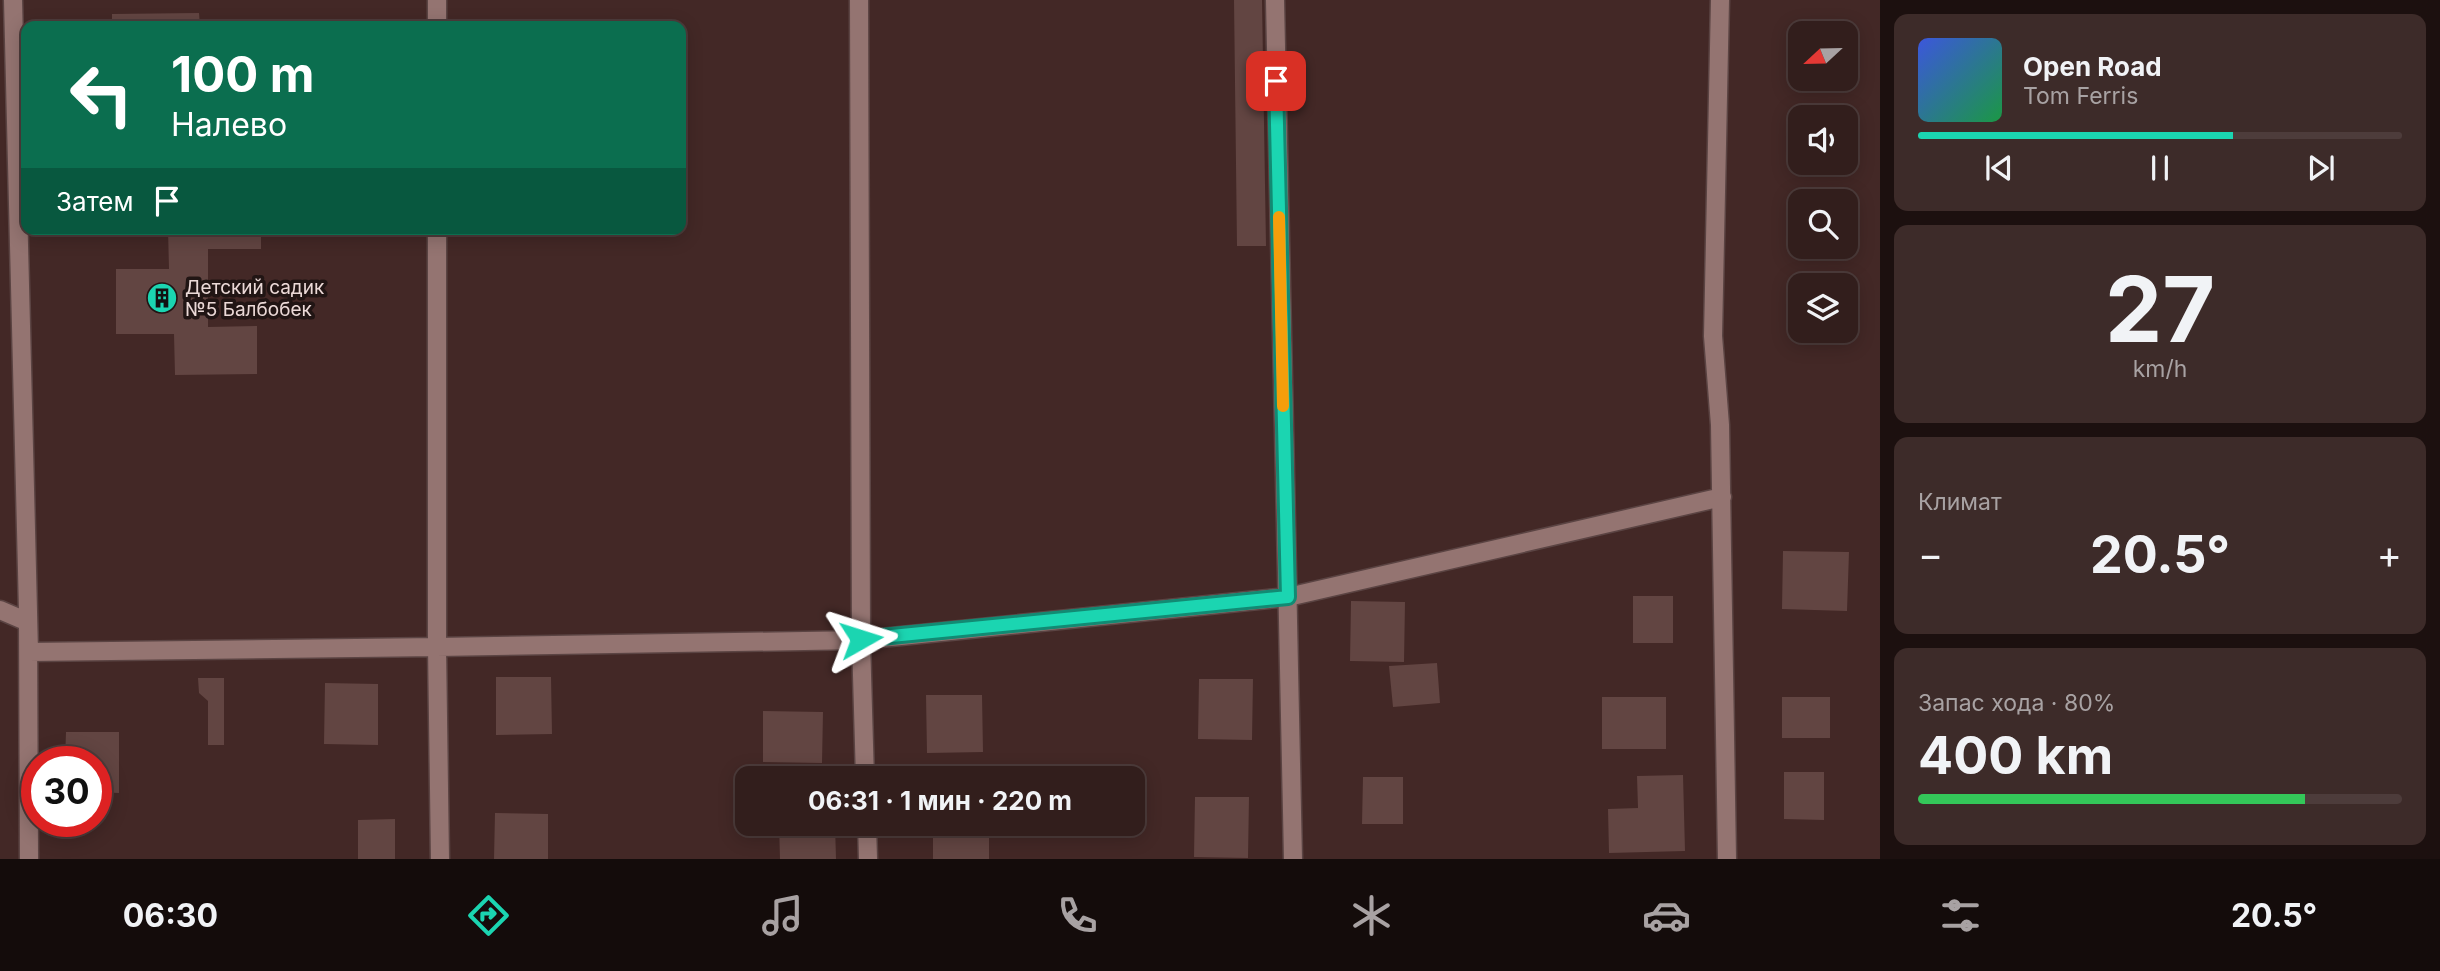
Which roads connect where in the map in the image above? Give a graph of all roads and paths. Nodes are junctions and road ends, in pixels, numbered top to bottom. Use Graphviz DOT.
graph roads {
  1 [pos="13,0"];
  2 [pos="437,0"];
  3 [pos="859,0"];
  4 [pos="1275,0"];
  5 [pos="1720,0"];
  6 [pos="437,21"];
  7 [pos="437,235"];
  8 [pos="1722,498"];
  9 [pos="1288,597"];
  10 [pos="0,610"];
  11 [pos="861,639"];
  12 [pos="437,647"];
  13 [pos="29,652"];
  14 [pos="865,766"];
  15 [pos="867,836"];
  16 [pos="29,859"];
  17 [pos="440,859"];
  18 [pos="868,859"];
  19 [pos="1293,859"];
  20 [pos="1727,859"];
  1 -- 13 [label="street"];
  2 -- 6 [label="street"];
  3 -- 11 [label="street"];
  4 -- 9 [label="street"];
  5 -- 8 [label="street"];
  7 -- 12 [label="street"];
  8 -- 9 [label="street"];
  8 -- 20 [label="street"];
  9 -- 11 [label="street"];
  9 -- 19 [label="street"];
  10 -- 13 [label="street"];
  11 -- 12 [label="street"];
  11 -- 14 [label="street"];
  12 -- 13 [label="street"];
  12 -- 17 [label="street"];
  13 -- 16 [label="street"];
  15 -- 18 [label="street"];
}
